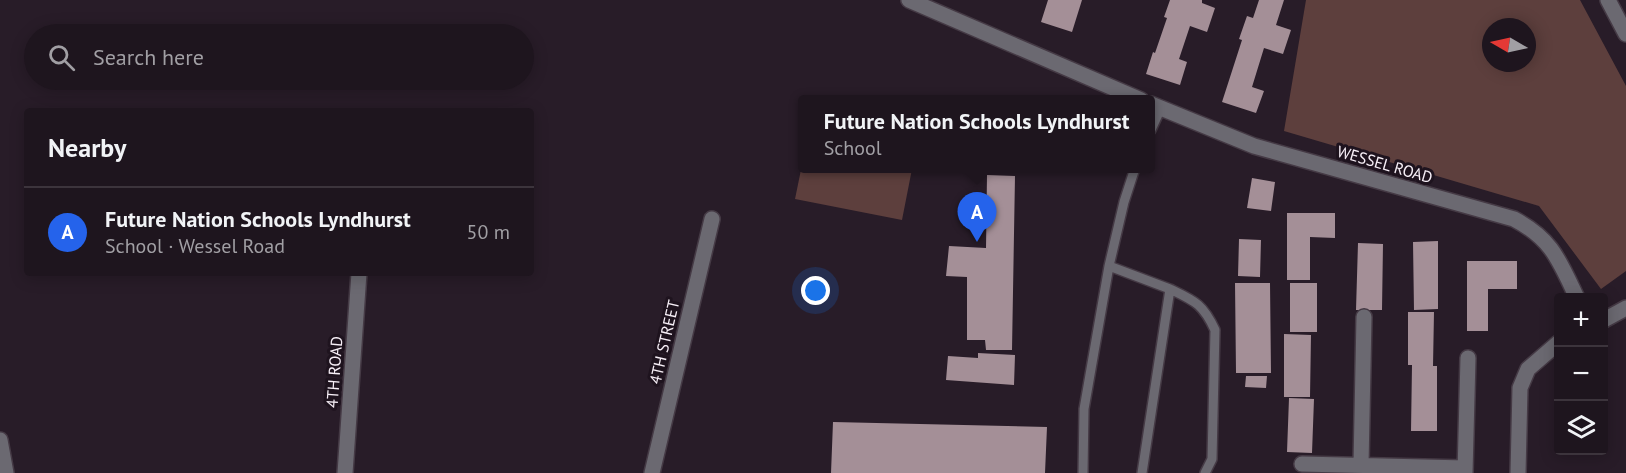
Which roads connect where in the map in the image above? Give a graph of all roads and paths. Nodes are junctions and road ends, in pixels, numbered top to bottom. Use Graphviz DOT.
graph roads {
  1 [pos="909,0"];
  2 [pos="1608,0"];
  3 [pos="1626,34"];
  4 [pos="1132,95"];
  5 [pos="1156,106"];
  6 [pos="1133,173"];
  7 [pos="712,219"];
  8 [pos="1109,266"];
  9 [pos="359,276"];
  10 [pos="1170,289"];
  11 [pos="1575,293"];
  12 [pos="1626,308"];
  13 [pos="1364,317"];
  14 [pos="1608,318"];
  15 [pos="1554,346"];
  16 [pos="1468,358"];
  17 [pos="0,440"];
  18 [pos="1302,464"];
  19 [pos="1361,465"];
  20 [pos="1465,470"];
  21 [pos="6,473"];
  22 [pos="345,473"];
  23 [pos="652,473"];
  24 [pos="1083,473"];
  25 [pos="1142,473"];
  26 [pos="1205,473"];
  27 [pos="1518,473"];
  1 -- 4 [label="street"];
  2 -- 3 [label="street"];
  5 -- 11 [label="street, WESSEL ROAD"];
  6 -- 8 [label="lane"];
  7 -- 23 [label="street, 4TH STREET"];
  8 -- 10 [label="lane"];
  8 -- 24 [label="lane"];
  9 -- 22 [label="street, 4TH ROAD"];
  10 -- 25 [label="lane"];
  10 -- 26 [label="lane"];
  12 -- 14 [label="street"];
  13 -- 19 [label="street"];
  15 -- 27 [label="street"];
  16 -- 20 [label="street"];
  17 -- 21 [label="street"];
  18 -- 19 [label="street"];
  19 -- 20 [label="street"];
}
